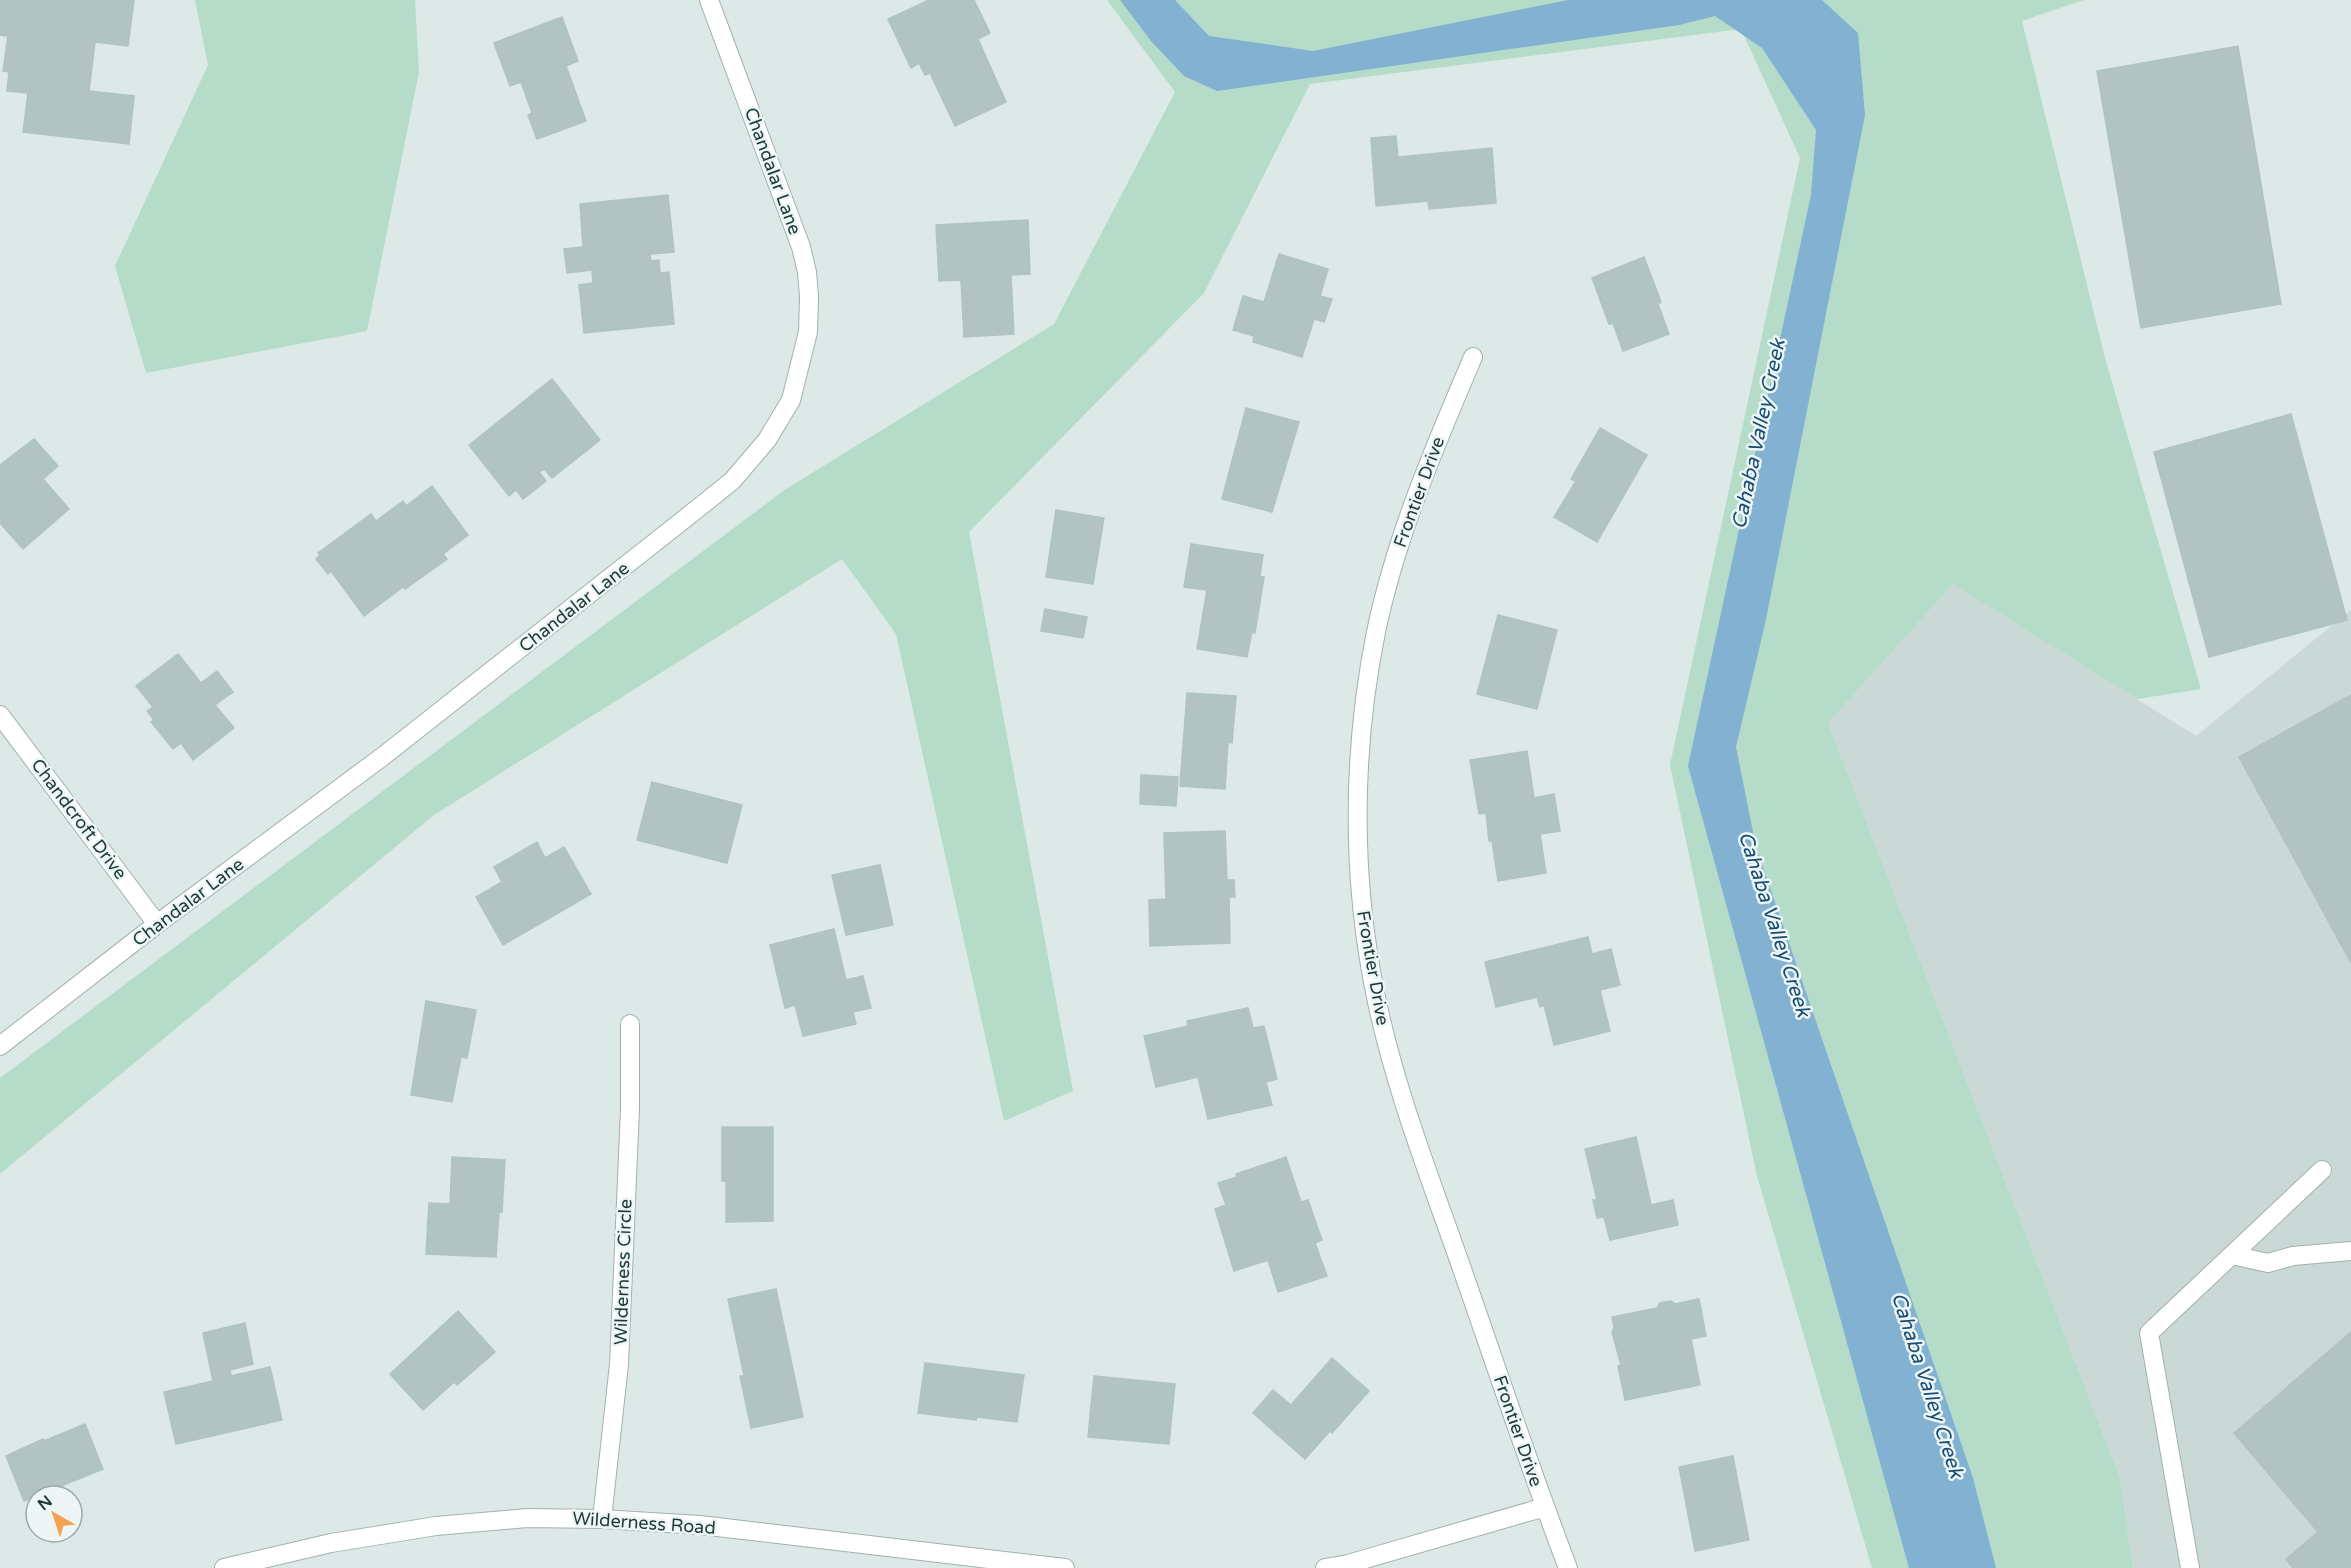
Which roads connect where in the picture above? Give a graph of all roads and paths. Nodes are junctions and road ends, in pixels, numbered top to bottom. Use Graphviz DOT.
graph roads {
  1 [pos="709,0"];
  2 [pos="1473,357"];
  3 [pos="0,716"];
  4 [pos="157,924"];
  5 [pos="630,1024"];
  6 [pos="0,1046"];
  7 [pos="2322,1170"];
  8 [pos="2351,1251"];
  9 [pos="2232,1255"];
  10 [pos="1545,1507"];
  11 [pos="602,1519"];
  12 [pos="224,1568"];
  13 [pos="1065,1568"];
  14 [pos="1325,1568"];
  15 [pos="1568,1568"];
  16 [pos="2190,1568"];
  1 -- 4 [label="street, Chandalar Lane"];
  2 -- 10 [label="street, Frontier Drive"];
  3 -- 4 [label="street, Chandcroft Drive"];
  4 -- 6 [label="street, Chandalar Lane"];
  5 -- 11 [label="street, Wilderness Circle"];
  7 -- 9 [label="street"];
  8 -- 9 [label="street"];
  9 -- 16 [label="street"];
  10 -- 14 [label="street"];
  10 -- 15 [label="street, Frontier Drive"];
  11 -- 12 [label="street, Wilderness Road"];
  11 -- 13 [label="street, Wilderness Road"];
}
